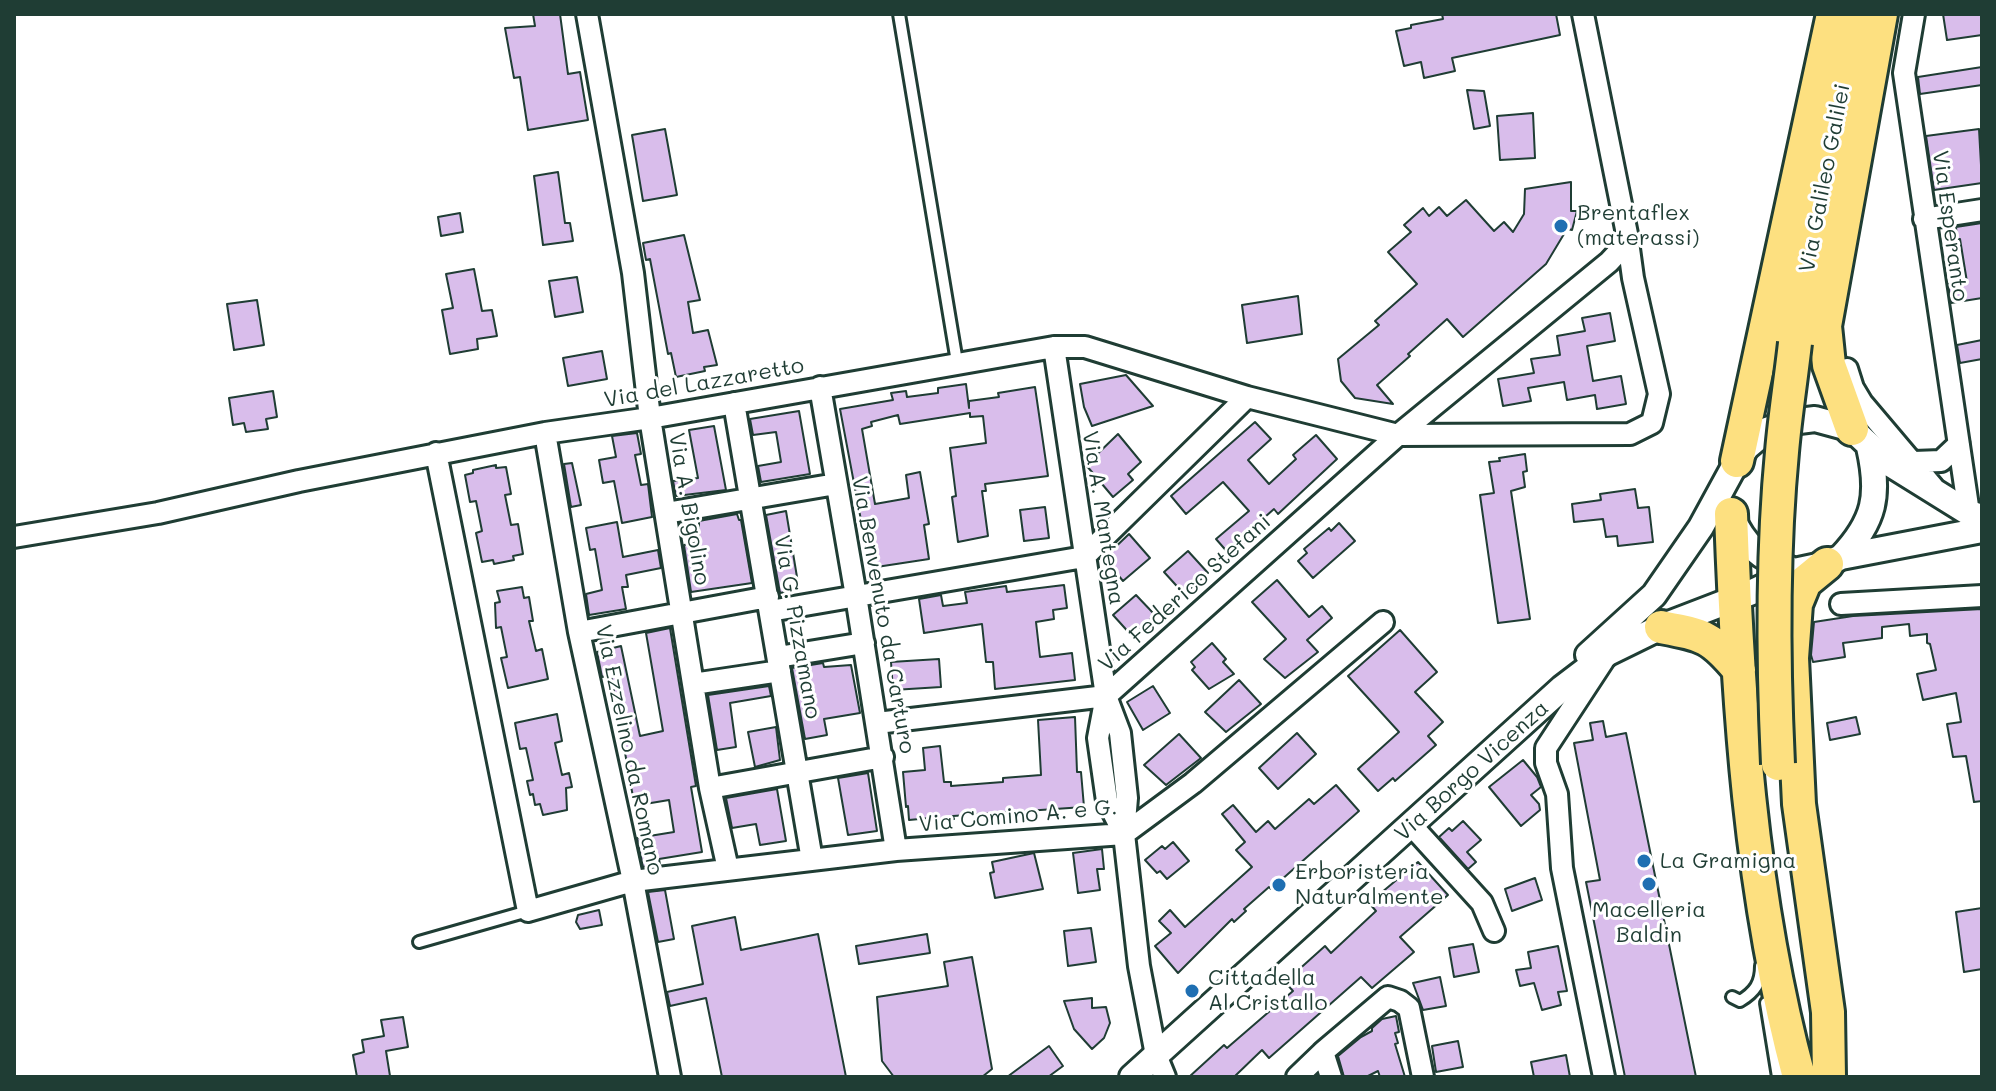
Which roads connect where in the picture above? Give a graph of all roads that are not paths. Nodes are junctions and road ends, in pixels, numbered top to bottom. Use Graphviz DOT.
graph roads {
  1 [pos="587,14"];
  2 [pos="899,14"];
  3 [pos="1583,14"];
  4 [pos="1833,14"];
  5 [pos="1857,14"];
  6 [pos="1881,14"];
  7 [pos="1914,14"];
  8 [pos="1982,210"];
  9 [pos="1924,219"];
  10 [pos="1845,227"];
  11 [pos="1627,234"];
  12 [pos="1054,347"];
  13 [pos="957,362"];
  14 [pos="820,387"];
  15 [pos="1247,397"];
  16 [pos="734,403"];
  17 [pos="650,418"];
  18 [pos="545,433"];
  19 [pos="1398,435"];
  20 [pos="1861,438"];
  21 [pos="1959,444"];
  22 [pos="436,453"];
  23 [pos="1914,462"];
  24 [pos="1734,468"];
  25 [pos="836,484"];
  26 [pos="1938,494"];
  27 [pos="750,499"];
  28 [pos="666,513"];
  29 [pos="1731,514"];
  30 [pos="1978,520"];
  31 [pos="14,537"];
  32 [pos="1084,557"];
  33 [pos="1822,563"];
  34 [pos="856,596"];
  35 [pos="1982,596"];
  36 [pos="1734,599"];
  37 [pos="769,604"];
  38 [pos="1841,604"];
  39 [pos="683,613"];
  40 [pos="1383,622"];
  41 [pos="1661,627"];
  42 [pos="579,632"];
  43 [pos="864,643"];
  44 [pos="1608,653"];
  45 [pos="779,664"];
  46 [pos="1739,670"];
  47 [pos="693,684"];
  48 [pos="1562,688"];
  49 [pos="1106,696"];
  50 [pos="877,723"];
  51 [pos="883,757"];
  52 [pos="798,772"];
  53 [pos="710,788"];
  54 [pos="1412,826"];
  55 [pos="1124,834"];
  56 [pos="896,850"];
  57 [pos="812,860"];
  58 [pos="728,869"];
  59 [pos="633,881"];
  60 [pos="528,911"];
  61 [pos="1765,913"];
  62 [pos="1494,931"];
  63 [pos="419,942"];
  64 [pos="1761,978"];
  65 [pos="1732,997"];
  66 [pos="1323,1052"];
  67 [pos="1160,1066"];
  68 [pos="670,1077"];
  69 [pos="1132,1077"];
  70 [pos="1297,1077"];
  71 [pos="1331,1077"];
  72 [pos="1423,1077"];
  73 [pos="1604,1077"];
  74 [pos="1778,1077"];
  75 [pos="1799,1077"];
  76 [pos="1815,1077"];
  77 [pos="1829,1077"];
  1 -- 17 [label="street, Via A. Bigolino"];
  2 -- 13 [label="lane"];
  3 -- 11 [label="street"];
  4 -- 24 [label="main road"];
  5 -- 76 [label="main road, Via Galileo Galilei, bridge"];
  6 -- 10 [label="main road"];
  7 -- 9 [label="street, Via Esperanto"];
  8 -- 9 [label="street"];
  9 -- 21 [label="street, Via Esperanto"];
  10 -- 20 [label="main road"];
  10 -- 23 [label="street"];
  11 -- 19 [label="street, Via Federico Stefani"];
  11 -- 19 [label="street"];
  12 -- 13 [label="street, Via del Lazzaretto"];
  12 -- 15 [label="street, Via del Lazzaretto"];
  12 -- 32 [label="street, Via A. Mantegna"];
  13 -- 14 [label="street, Via del Lazzaretto"];
  14 -- 16 [label="street, Via del Lazzaretto"];
  14 -- 25 [label="street, Via Benvenuto da Carturo"];
  15 -- 19 [label="street, Via del Lazzaretto"];
  15 -- 32 [label="street"];
  16 -- 17 [label="street, Via del Lazzaretto"];
  16 -- 27 [label="street, Via G. Pizzamano"];
  17 -- 18 [label="street, Via del Lazzaretto"];
  17 -- 28 [label="street, Via A. Bigolino"];
  18 -- 22 [label="street, Via del Lazzaretto"];
  18 -- 42 [label="street, Via Ezzelino da Romano"];
  19 -- 49 [label="street, Via Federico Stefani"];
  20 -- 24 [label="street, Via Borgo Vicenza"];
  20 -- 26 [label="street, Via Borgo Vicenza"];
  20 -- 33 [label="street, Via Borgo Vicenza"];
  21 -- 23 [label="street"];
  21 -- 30 [label="street, Via Esperanto"];
  22 -- 31 [label="street, Via del Lazzaretto"];
  22 -- 60 [label="street"];
  23 -- 26 [label="street"];
  24 -- 29 [label="street"];
  24 -- 48 [label="street, Via Borgo Vicenza"];
  25 -- 27 [label="street"];
  25 -- 34 [label="street, Via Benvenuto da Carturo"];
  26 -- 30 [label="street, Via Borgo Vicenza"];
  27 -- 28 [label="street"];
  27 -- 37 [label="street, Via G. Pizzamano"];
  28 -- 39 [label="street, Via A. Bigolino"];
  29 -- 33 [label="street"];
  29 -- 36 [label="main road"];
  30 -- 33 [label="street, Via Borgo Vicenza"];
  32 -- 34 [label="street"];
  32 -- 49 [label="street, Via A. Mantegna"];
  33 -- 36 [label="street, Via Borgo Vicenza"];
  33 -- 77 [label="main road"];
  34 -- 37 [label="street"];
  34 -- 43 [label="street, Via Benvenuto da Carturo"];
  35 -- 38 [label="street"];
  36 -- 41 [label="street, Via Borgo Vicenza"];
  36 -- 46 [label="main road"];
  37 -- 39 [label="street"];
  37 -- 45 [label="street, Via G. Pizzamano"];
  39 -- 42 [label="street"];
  39 -- 47 [label="street, Via A. Bigolino"];
  40 -- 55 [label="street, Via Comino A. e G."];
  41 -- 44 [label="street, Via Borgo Vicenza"];
  41 -- 46 [label="main road"];
  42 -- 59 [label="street, Via Ezzelino da Romano"];
  43 -- 45 [label="street"];
  43 -- 50 [label="street, Via Benvenuto da Carturo"];
  44 -- 48 [label="street, Via Borgo Vicenza"];
  44 -- 73 [label="street"];
  45 -- 47 [label="street"];
  45 -- 52 [label="street, Via G. Pizzamano"];
  46 -- 61 [label="main road"];
  47 -- 53 [label="street, Via A. Bigolino"];
  48 -- 54 [label="street, Via Borgo Vicenza"];
  49 -- 50 [label="street, Via Federico Stefani"];
  49 -- 55 [label="street, Via A. Mantegna"];
  50 -- 51 [label="street, Via Benvenuto da Carturo"];
  51 -- 52 [label="street"];
  51 -- 56 [label="street, Via Benvenuto da Carturo"];
  52 -- 53 [label="street"];
  52 -- 57 [label="street, Via G. Pizzamano"];
  53 -- 58 [label="street, Via A. Bigolino"];
  54 -- 62 [label="street"];
  54 -- 67 [label="street, Via Borgo Vicenza"];
  55 -- 56 [label="street, Via Comino A. e G."];
  55 -- 67 [label="street, Via A. Mantegna"];
  56 -- 57 [label="street, Via Comino A. e G."];
  57 -- 58 [label="street, Via Comino A. e G."];
  58 -- 59 [label="street, Via Comino A. e G."];
  59 -- 60 [label="street, Via Comino A. e G."];
  59 -- 68 [label="street, Via Ezzelino da Romano"];
  60 -- 63 [label="lane"];
  61 -- 64 [label="lane"];
  61 -- 75 [label="main road"];
  64 -- 65 [label="lane"];
  64 -- 74 [label="lane"];
  66 -- 70 [label="street"];
  66 -- 71 [label="street"];
  66 -- 72 [label="street"];
  67 -- 69 [label="street, Via Borgo Vicenza"];
}
